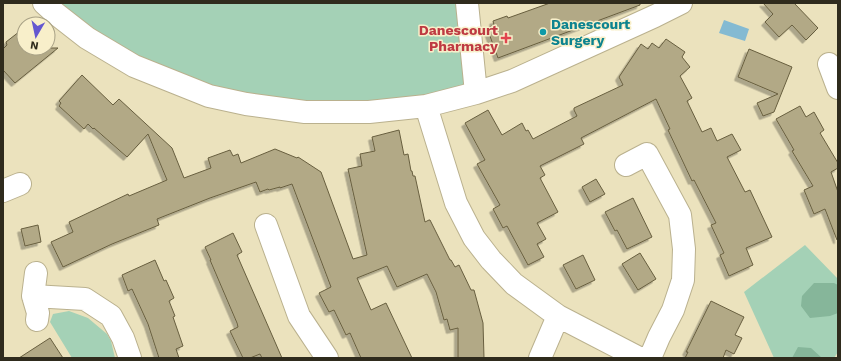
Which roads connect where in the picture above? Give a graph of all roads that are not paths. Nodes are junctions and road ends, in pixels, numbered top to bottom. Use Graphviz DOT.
graph roads {
  1 [pos="44,3"];
  2 [pos="467,3"];
  3 [pos="681,3"];
  4 [pos="829,64"];
  5 [pos="838,88"];
  6 [pos="476,93"];
  7 [pos="426,106"];
  8 [pos="626,165"];
  9 [pos="266,225"];
  10 [pos="36,272"];
  11 [pos="32,296"];
  12 [pos="558,316"];
  13 [pos="37,320"];
  14 [pos="130,358"];
  15 [pos="327,358"];
  16 [pos="540,358"];
  17 [pos="639,358"];
  18 [pos="650,358"];
  1 -- 7 [label="street"];
  2 -- 6 [label="street"];
  3 -- 6 [label="street"];
  4 -- 5 [label="street"];
  6 -- 7 [label="street"];
  7 -- 12 [label="street"];
  8 -- 18 [label="street"];
  9 -- 15 [label="street"];
  10 -- 11 [label="street"];
  11 -- 13 [label="street"];
  11 -- 14 [label="street"];
  12 -- 16 [label="street"];
  12 -- 17 [label="street"];
}
